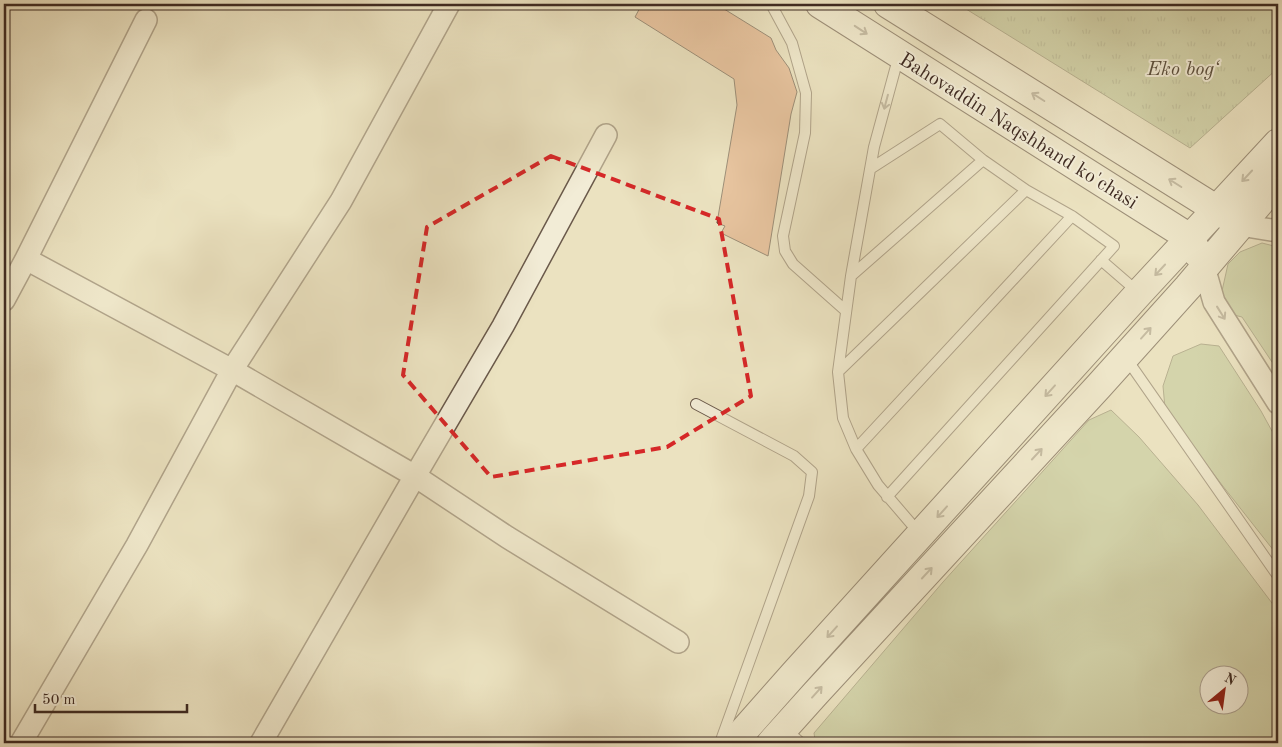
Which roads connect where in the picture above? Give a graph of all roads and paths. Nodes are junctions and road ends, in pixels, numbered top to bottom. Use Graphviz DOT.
graph roads {
  1 [pos="449,4"];
  2 [pos="771,4"];
  3 [pos="820,4"];
  4 [pos="888,4"];
  5 [pos="146,20"];
  6 [pos="899,54"];
  7 [pos="606,135"];
  8 [pos="1278,143"];
  9 [pos="983,160"];
  10 [pos="870,168"];
  11 [pos="1278,181"];
  12 [pos="1026,190"];
  13 [pos="1217,209"];
  14 [pos="1072,216"];
  15 [pos="1240,225"];
  16 [pos="1278,231"];
  17 [pos="1190,238"];
  18 [pos="26,259"];
  19 [pos="1102,260"];
  20 [pos="1204,267"];
  21 [pos="851,276"];
  22 [pos="1139,293"];
  23 [pos="4,300"];
  24 [pos="846,311"];
  25 [pos="1125,357"];
  26 [pos="232,370"];
  27 [pos="838,372"];
  28 [pos="1278,403"];
  29 [pos="696,404"];
  30 [pos="856,449"];
  31 [pos="415,476"];
  32 [pos="887,497"];
  33 [pos="921,535"];
  34 [pos="1278,576"];
  35 [pos="678,642"];
  36 [pos="786,738"];
  37 [pos="21,743"];
  38 [pos="261,743"];
  39 [pos="720,743"];
  40 [pos="733,743"];
  1 -- 26 [label="street"];
  2 -- 24 [label="lane"];
  3 -- 6 [label="main road, Bahovaddin Naqshband ko'chasi, one-way"];
  13 -- 4 [label="main road, Bahovaddin Naqshband ko'chasi, one-way"];
  5 -- 18 [label="street"];
  6 -- 10 [label="lane, one-way"];
  6 -- 17 [label="main road, Bahovaddin Naqshband ko'chasi"];
  7 -- 31 [label="street"];
  8 -- 13 [label="main road, one-way"];
  9 -- 10 [label="lane"];
  9 -- 12 [label="lane"];
  9 -- 21 [label="lane"];
  10 -- 21 [label="lane"];
  11 -- 15 [label="main road"];
  12 -- 14 [label="lane"];
  12 -- 27 [label="lane"];
  13 -- 15 [label="main road, Bahovaddin Naqshband ko'chasi"];
  13 -- 17 [label="main road"];
  14 -- 19 [label="lane"];
  14 -- 30 [label="lane"];
  15 -- 16 [label="street"];
  15 -- 20 [label="main road"];
  17 -- 20 [label="main road"];
  17 -- 22 [label="main road, one-way"];
  18 -- 23 [label="street"];
  18 -- 26 [label="street"];
  19 -- 22 [label="lane"];
  19 -- 32 [label="lane"];
  25 -- 20 [label="main road, one-way"];
  20 -- 28 [label="street, one-way"];
  21 -- 24 [label="lane"];
  22 -- 33 [label="main road, one-way"];
  24 -- 27 [label="lane"];
  25 -- 34 [label="lane"];
  36 -- 25 [label="main road, one-way"];
  26 -- 31 [label="street"];
  26 -- 37 [label="street"];
  27 -- 30 [label="lane"];
  29 -- 39 [label="lane"];
  30 -- 32 [label="lane"];
  31 -- 35 [label="street"];
  31 -- 38 [label="street"];
  32 -- 33 [label="lane"];
  33 -- 40 [label="main road, one-way"];
}
